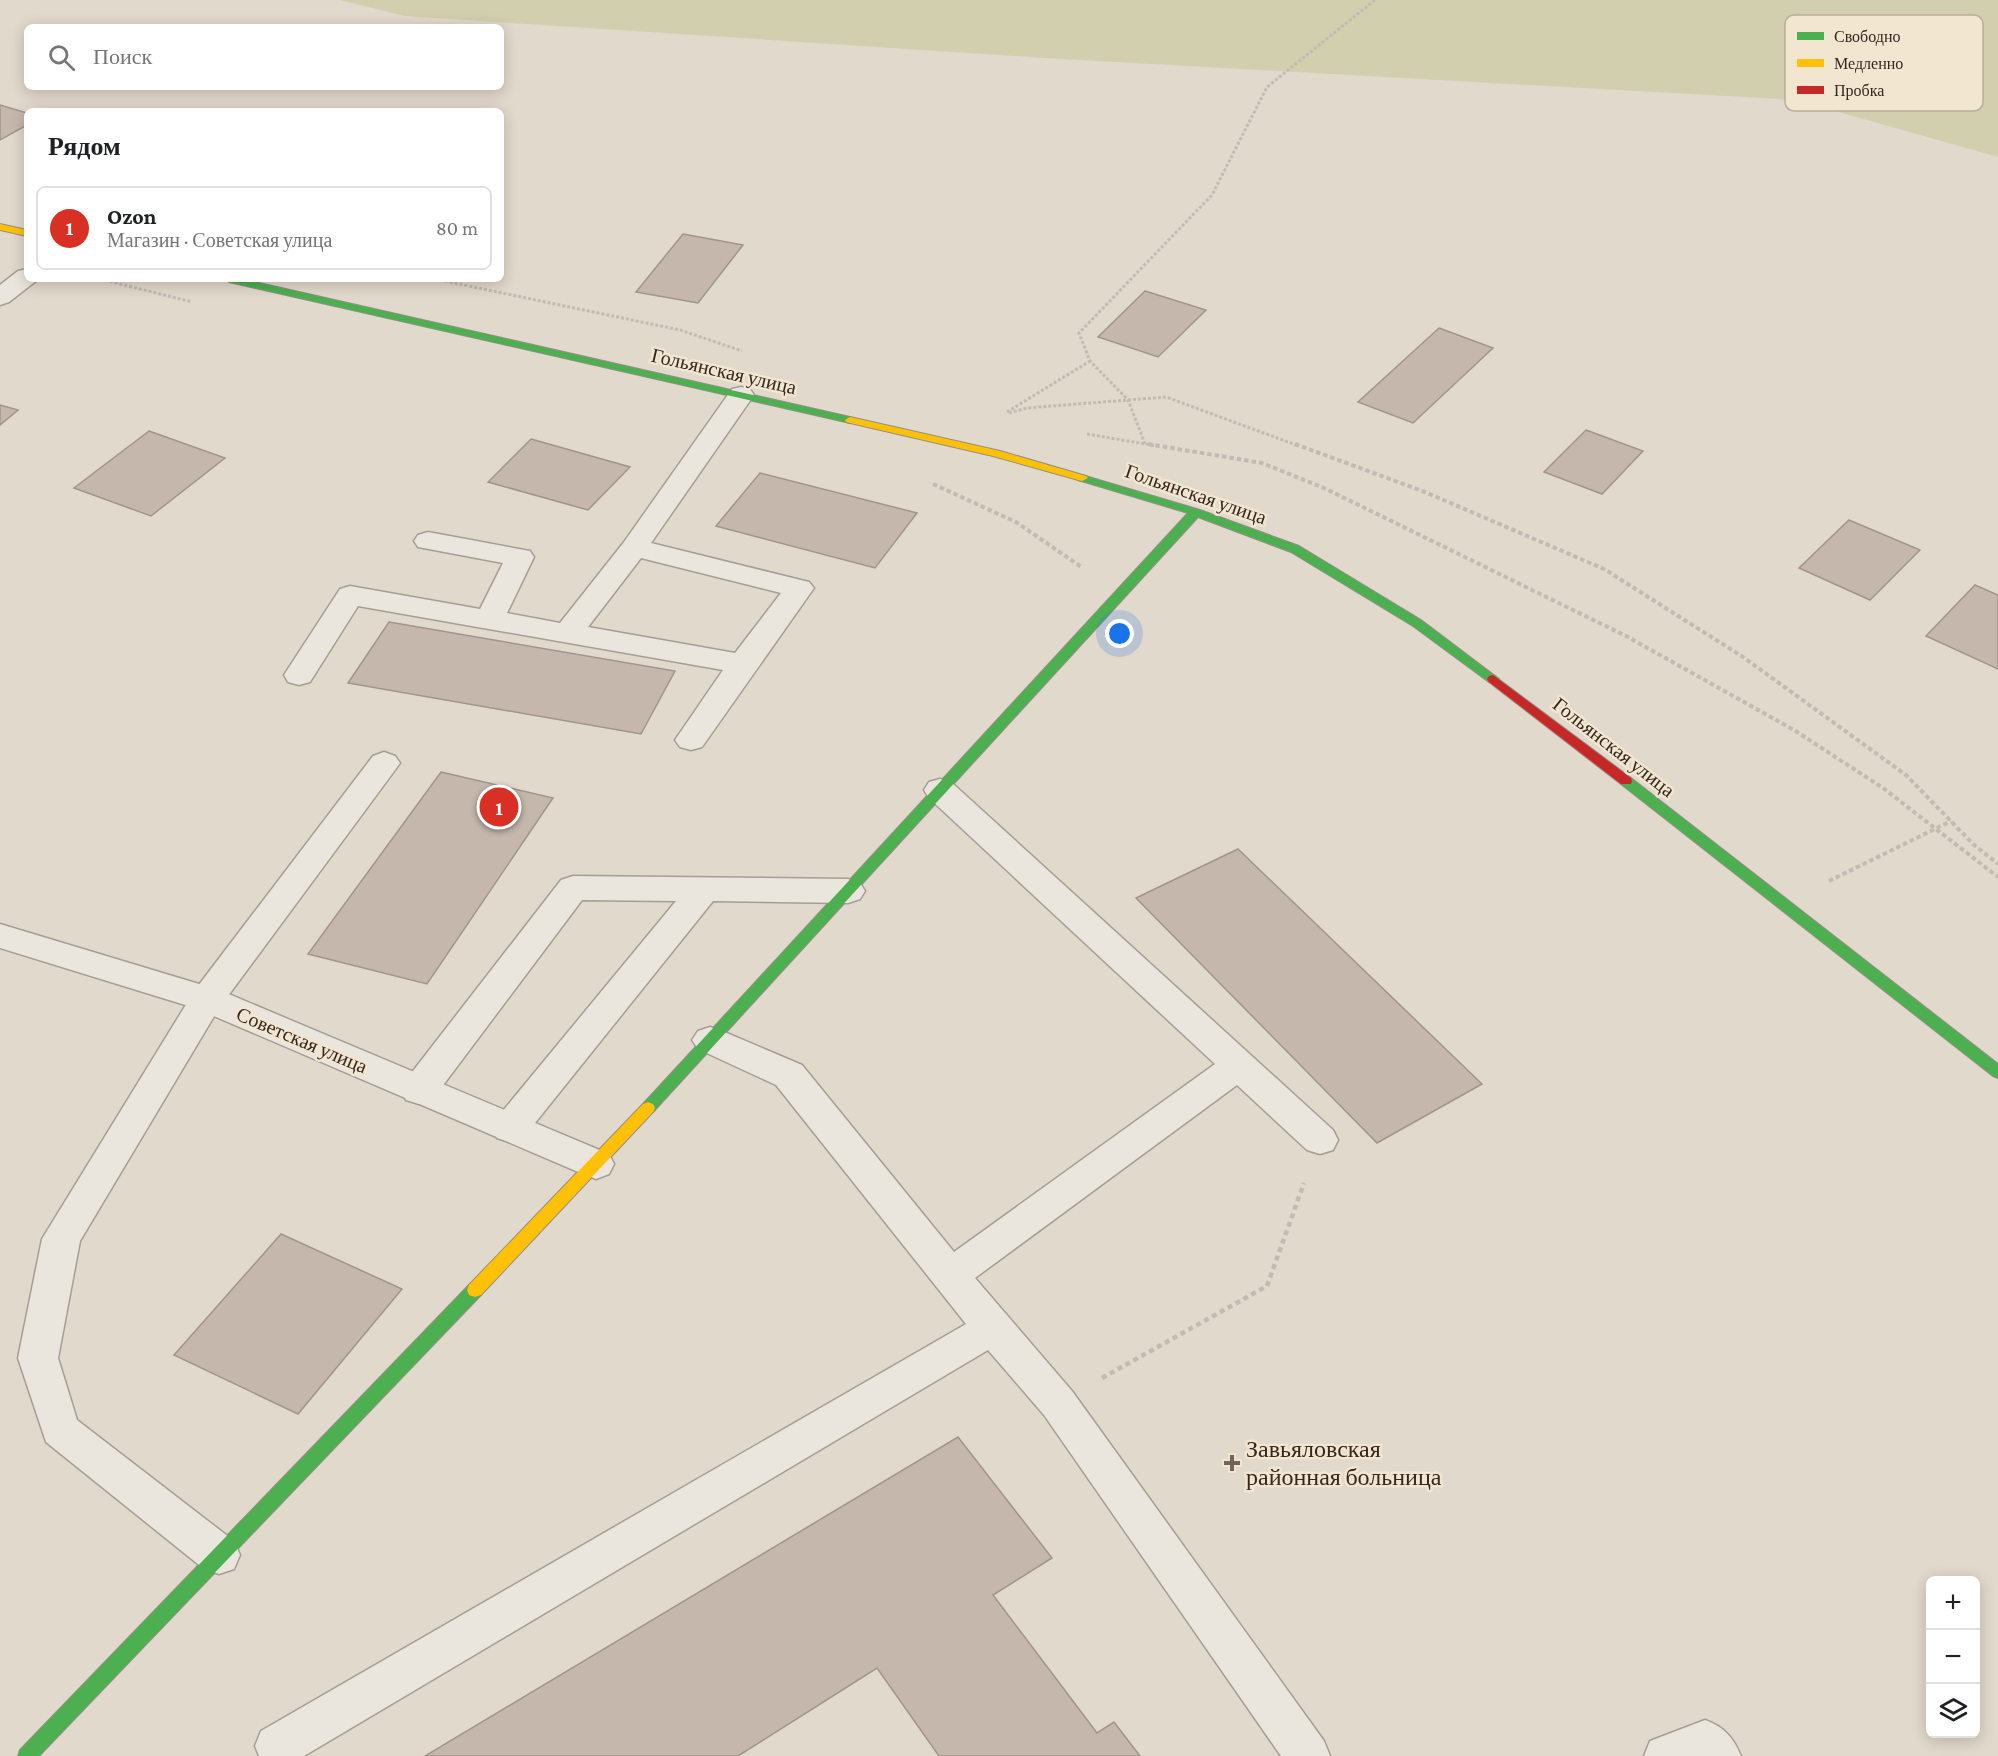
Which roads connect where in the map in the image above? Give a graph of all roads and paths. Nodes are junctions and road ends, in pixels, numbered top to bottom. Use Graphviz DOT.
graph roads {
  1 [pos="1375,0"];
  2 [pos="0,227"];
  3 [pos="24,232"];
  4 [pos="24,278"];
  5 [pos="112,282"];
  6 [pos="242,282"];
  7 [pos="449,282"];
  8 [pos="0,297"];
  9 [pos="203,305"];
  10 [pos="744,351"];
  11 [pos="1090,361"];
  12 [pos="741,395"];
  13 [pos="1128,400"];
  14 [pos="1078,432"];
  15 [pos="1145,444"];
  16 [pos="926,483"];
  17 [pos="1196,512"];
  18 [pos="428,541"];
  19 [pos="634,548"];
  20 [pos="1121,593"];
  21 [pos="489,620"];
  22 [pos="568,633"];
  23 [pos="743,664"];
  24 [pos="299,675"];
  25 [pos="690,740"];
  26 [pos="384,763"];
  27 [pos="940,790"];
  28 [pos="1951,821"];
  29 [pos="1935,829"];
  30 [pos="1998,864"];
  31 [pos="1998,878"];
  32 [pos="704,889"];
  33 [pos="848,891"];
  34 [pos="1782,903"];
  35 [pos="0,936"];
  36 [pos="207,999"];
  37 [pos="710,1041"];
  38 [pos="1239,1065"];
  39 [pos="1998,1072"];
  40 [pos="419,1090"];
  41 [pos="510,1128"];
  42 [pos="1320,1140"];
  43 [pos="596,1164"];
  44 [pos="951,1275"];
  45 [pos="992,1328"];
  46 [pos="1109,1374"];
  47 [pos="219,1555"];
  48 [pos="27,1756"];
  49 [pos="282,1756"];
  50 [pos="1308,1756"];
  51 [pos="1666,1756"];
  52 [pos="1719,1756"];
  1 -- 11 [label="path"];
  2 -- 3 [label="main road"];
  4 -- 8 [label="street"];
  5 -- 9 [label="path"];
  6 -- 12 [label="main road, Гольянская улица"];
  7 -- 10 [label="path"];
  11 -- 13 [label="path"];
  11 -- 13 [label="path"];
  12 -- 17 [label="main road, Гольянская улица"];
  12 -- 19 [label="street"];
  13 -- 15 [label="path"];
  13 -- 28 [label="path"];
  14 -- 15 [label="path"];
  15 -- 29 [label="path"];
  16 -- 20 [label="path"];
  17 -- 20 [label="main road"];
  17 -- 34 [label="main road, Гольянская улица"];
  18 -- 21 [label="street"];
  19 -- 22 [label="street"];
  19 -- 23 [label="street"];
  20 -- 27 [label="main road"];
  21 -- 22 [label="street"];
  21 -- 24 [label="street"];
  22 -- 23 [label="street"];
  23 -- 25 [label="street"];
  26 -- 36 [label="street"];
  27 -- 33 [label="main road"];
  27 -- 38 [label="street"];
  28 -- 29 [label="path"];
  28 -- 30 [label="path"];
  29 -- 31 [label="path"];
  29 -- 34 [label="path"];
  32 -- 33 [label="street"];
  32 -- 40 [label="street"];
  32 -- 41 [label="street"];
  33 -- 37 [label="main road"];
  34 -- 39 [label="main road, Гольянская улица"];
  35 -- 36 [label="street, Советская улица"];
  36 -- 40 [label="street, Советская улица"];
  36 -- 47 [label="street"];
  37 -- 43 [label="main road"];
  37 -- 44 [label="street"];
  38 -- 42 [label="street"];
  38 -- 44 [label="street"];
  40 -- 41 [label="street, Советская улица"];
  41 -- 43 [label="street, Советская улица"];
  42 -- 46 [label="path"];
  43 -- 47 [label="main road"];
  44 -- 45 [label="street"];
  45 -- 49 [label="street"];
  45 -- 50 [label="street"];
  47 -- 48 [label="main road"];
  51 -- 52 [label="street"];
}
